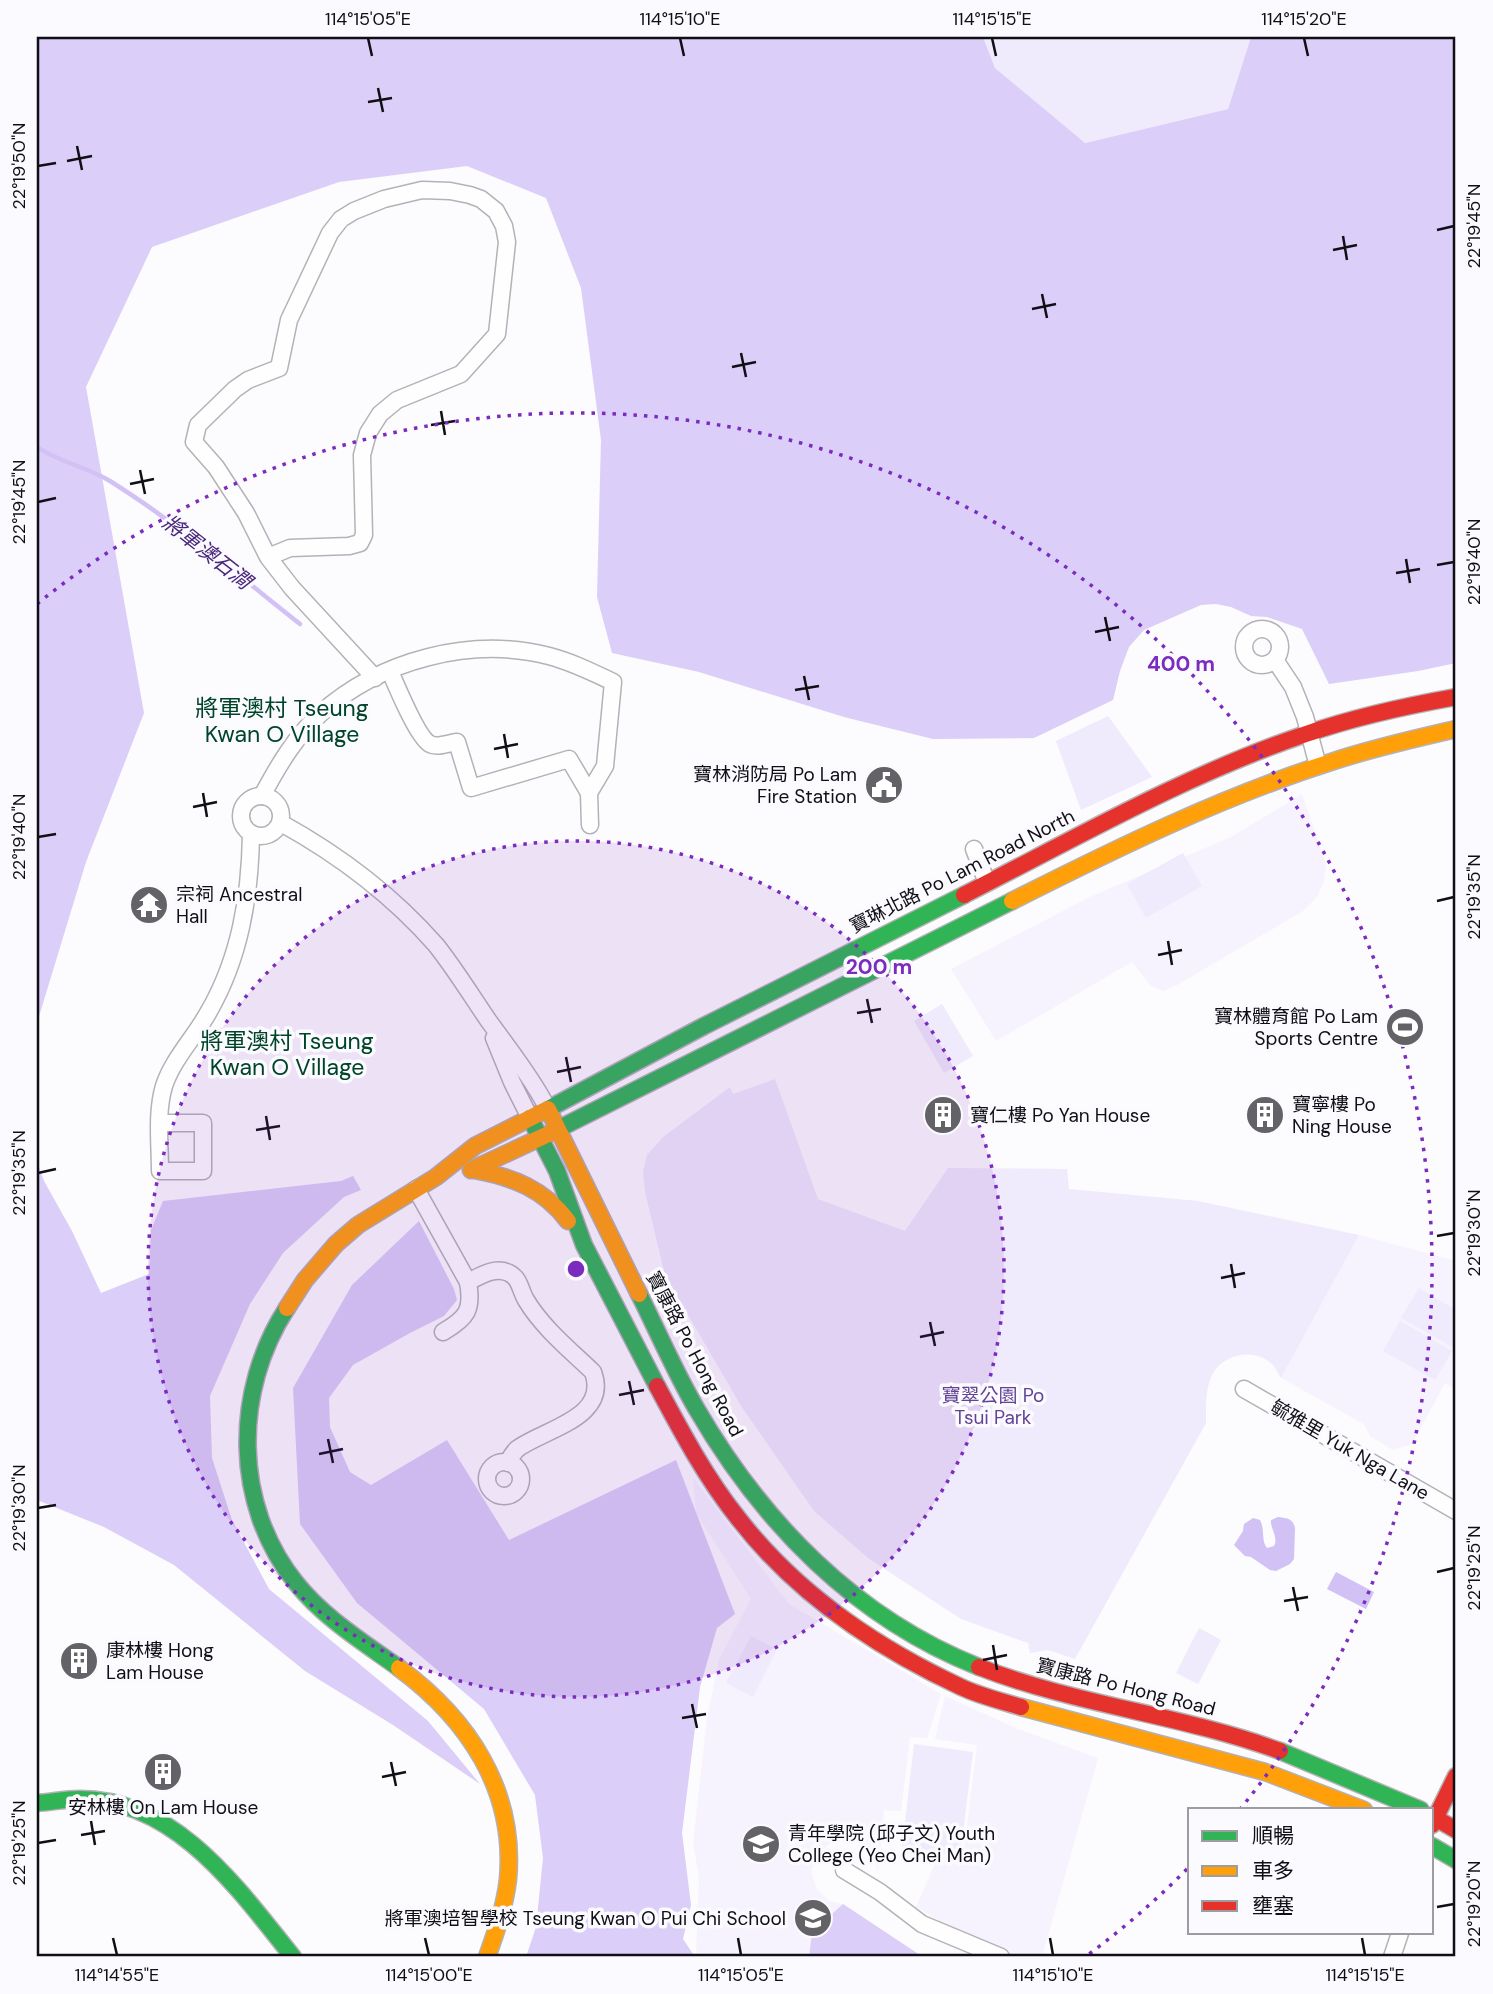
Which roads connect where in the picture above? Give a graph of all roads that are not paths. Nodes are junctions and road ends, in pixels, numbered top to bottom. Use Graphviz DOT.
graph roads {
  1 [pos="268,557"];
  2 [pos="1275,660"];
  3 [pos="383,674"];
  4 [pos="1456,697"];
  5 [pos="1456,729"];
  6 [pos="1309,733"];
  7 [pos="1318,766"];
  8 [pos="589,793"];
  9 [pos="262,796"];
  10 [pos="281,823"];
  11 [pos="590,825"];
  12 [pos="251,834"];
  13 [pos="974,849"];
  14 [pos="987,883"];
  15 [pos="484,1013"];
  16 [pos="548,1109"];
  17 [pos="530,1118"];
  18 [pos="160,1123"];
  19 [pos="558,1129"];
  20 [pos="541,1138"];
  21 [pos="474,1170"];
  22 [pos="436,1177"];
  23 [pos="416,1189"];
  24 [pos="584,1245"];
  25 [pos="468,1282"];
  26 [pos="443,1332"];
  27 [pos="1244,1389"];
  28 [pos="508,1463"];
  29 [pos="1456,1511"];
  30 [pos="1456,1776"];
  31 [pos="37,1803"];
  32 [pos="1359,1808"];
  33 [pos="1407,1808"];
  34 [pos="1456,1810"];
  35 [pos="1437,1821"];
  36 [pos="1434,1843"];
  37 [pos="1434,1850"];
  38 [pos="1456,1860"];
  39 [pos="844,1870"];
  40 [pos="1400,1934"];
  41 [pos="293,1957"];
  42 [pos="487,1957"];
  43 [pos="1001,1957"];
  44 [pos="1392,1957"];
  1 -- 1 [label="street"];
  1 -- 3 [label="street"];
  2 -- 6 [label="street"];
  3 -- 8 [label="street"];
  3 -- 8 [label="street"];
  3 -- 9 [label="street"];
  4 -- 6 [label="main road, 寶琳北路 Po Lam Road North"];
  5 -- 7 [label="main road, 寶琳北路 Po Lam Road North"];
  6 -- 7 [label="street"];
  6 -- 14 [label="main road, 寶琳北路 Po Lam Road North"];
  7 -- 19 [label="main road, 寶琳北路 Po Lam Road North"];
  8 -- 11 [label="street"];
  9 -- 10 [label="street"];
  9 -- 12 [label="street"];
  10 -- 12 [label="street"];
  10 -- 15 [label="street, 寶康路 Po Hong Road"];
  12 -- 18 [label="street"];
  13 -- 14 [label="street"];
  14 -- 16 [label="main road, 寶琳北路 Po Lam Road North"];
  15 -- 16 [label="street, 寶康路 Po Hong Road"];
  15 -- 17 [label="street, 寶康路 Po Hong Road"];
  16 -- 17 [label="main road, 寶琳北路 Po Lam Road North"];
  16 -- 19 [label="main road, 寶康路 Po Hong Road"];
  17 -- 20 [label="main road, 寶康路 Po Hong Road"];
  17 -- 22 [label="main road, 寶琳北路 Po Lam Road North"];
  19 -- 20 [label="main road, 寶琳北路 Po Lam Road North"];
  19 -- 33 [label="main road, 寶康路 Po Hong Road"];
  20 -- 21 [label="main road, 寶琳北路 Po Lam Road North"];
  20 -- 24 [label="main road, 寶康路 Po Hong Road"];
  21 -- 22 [label="main road, 寶琳北路 Po Lam Road North"];
  21 -- 24 [label="main road"];
  22 -- 23 [label="main road, 寶琳北路 Po Lam Road North"];
  23 -- 25 [label="street"];
  23 -- 42 [label="main road, 寶琳北路 Po Lam Road North"];
  24 -- 32 [label="main road, 寶康路 Po Hong Road"];
  25 -- 26 [label="street"];
  25 -- 28 [label="street"];
  27 -- 29 [label="street, 毓雅里 Yuk Nga Lane"];
  30 -- 35 [label="main road"];
  31 -- 41 [label="main road"];
  34 -- 35 [label="main road"];
  35 -- 36 [label="main road"];
  37 -- 38 [label="main road"];
  39 -- 43 [label="street"];
  40 -- 44 [label="street"];
}
